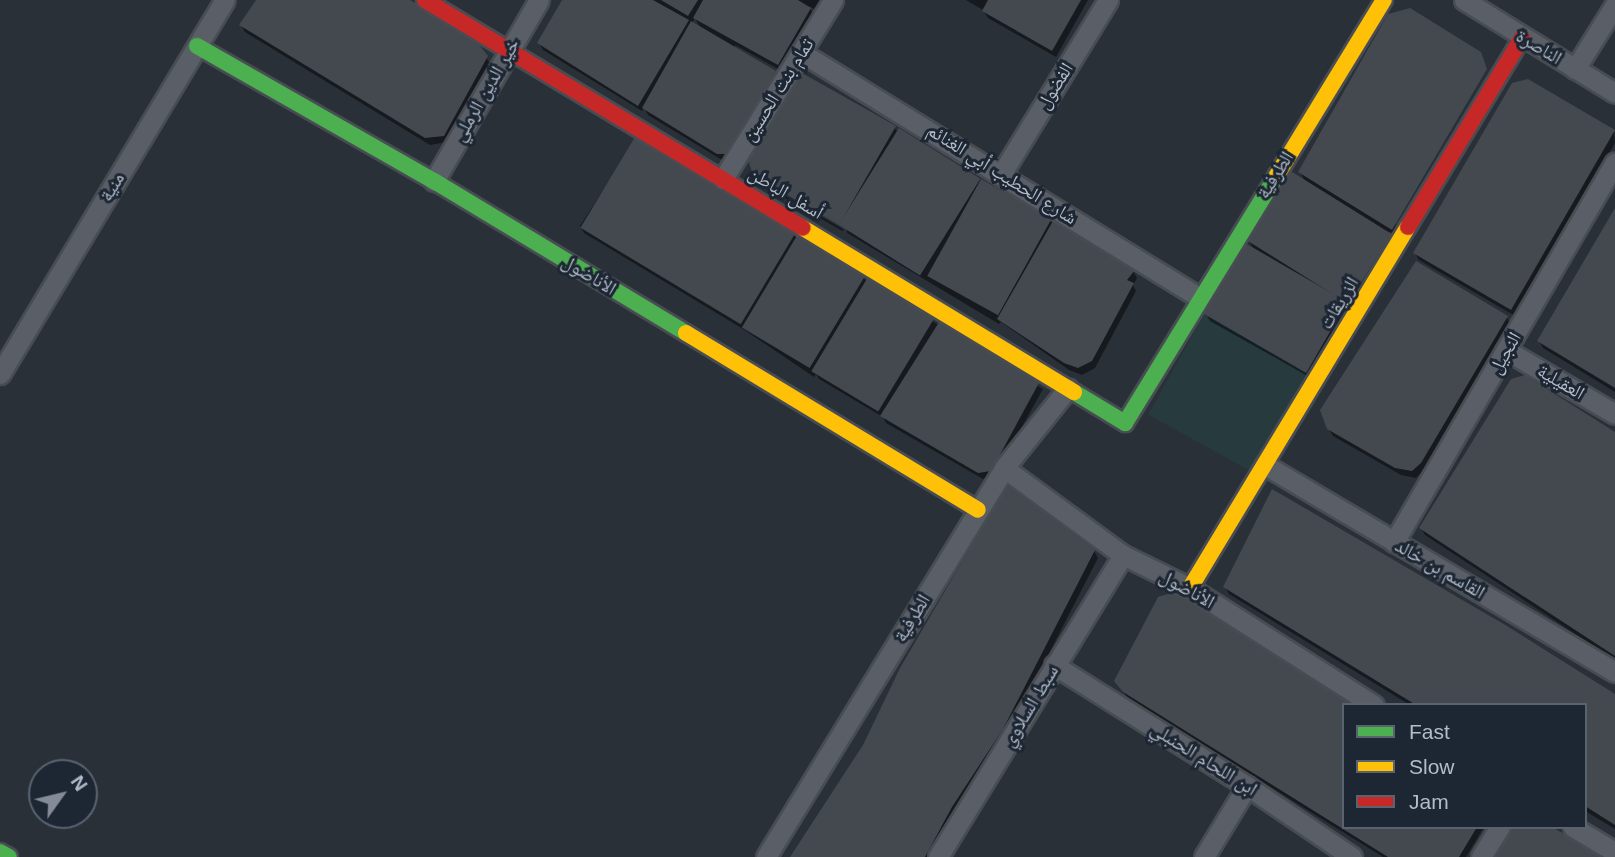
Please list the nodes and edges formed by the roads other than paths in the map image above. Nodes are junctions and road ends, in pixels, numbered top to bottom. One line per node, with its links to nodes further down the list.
1 (202, 0): 8 (street)
2 (425, 0): 12 (street, أسفل الباطن)
3 (539, 0): 12 (street, خير الدين الرملي)
4 (833, 0): 13 (street, تمام بنت الحسين)
5 (1108, 0): 17 (street, الفضول)
6 (1384, 0): 20 (street, الطرفية)
7 (1464, 0): 10 (street, الناصرة)
8 (222, 5): 11 (street, منية)
9 (1615, 5): 14 (street)
10 (1522, 38): 14 (street, الناصرة); 26 (street, الزريقات)
11 (197, 46): 19 (street, الأناضول); 22 (street, منية)
12 (510, 48): 18 (street, أسفل الباطن); 19 (street, خير الدين الرملي)
13 (803, 53): 17 (street, شارع الحطيب أبي الغنائم); 18 (street, تمام بنت الحسين)
14 (1575, 69): 15 (street, الناصرة)
15 (1615, 93)
16 (1615, 163): 21 (street, النجيل)
17 (1002, 173): 20 (street, شارع الحطيب أبي الغنائم)
18 (723, 179): 23 (street, أسفل الباطن)
19 (433, 181): 28 (street, الأناضول)
20 (1199, 297): 25 (street, الطرفية)
21 (1506, 350): 24 (street, العقيلية); 29 (street, النجيل)
22 (0, 374)
23 (1068, 388): 25 (street, أسفل الباطن); 27 (street, الطرفية)
24 (1615, 414)
25 (1125, 423)
26 (1265, 465): 29 (street, القاسم بن خالد); 31 (street, الزريقات)
27 (1004, 468): 28 (street, الطرفية); 30 (street, الأناضول)
28 (978, 510): 41 (street, الطرفية)
29 (1394, 542): 33 (street, القاسم بن خالد)
30 (1124, 555): 31 (street, الأناضول); 32 (street, سبط السلاوي)
31 (1189, 588): 34 (street, الأناضول)
32 (1054, 665): 35 (street, ابن اللحام الحنبلي); 42 (street, سبط السلاوي)
33 (1615, 672)
34 (1371, 703)
35 (1247, 786): 43 (street); 44 (street, ابن اللحام الحنبلي)
36 (1499, 829): 45 (street)
37 (1576, 829): 39 (street)
38 (0, 852): 40 (street)
39 (1615, 852)
40 (9, 857)
41 (766, 857)
42 (938, 857)
43 (1204, 857)
44 (1352, 857)
45 (1481, 857)

